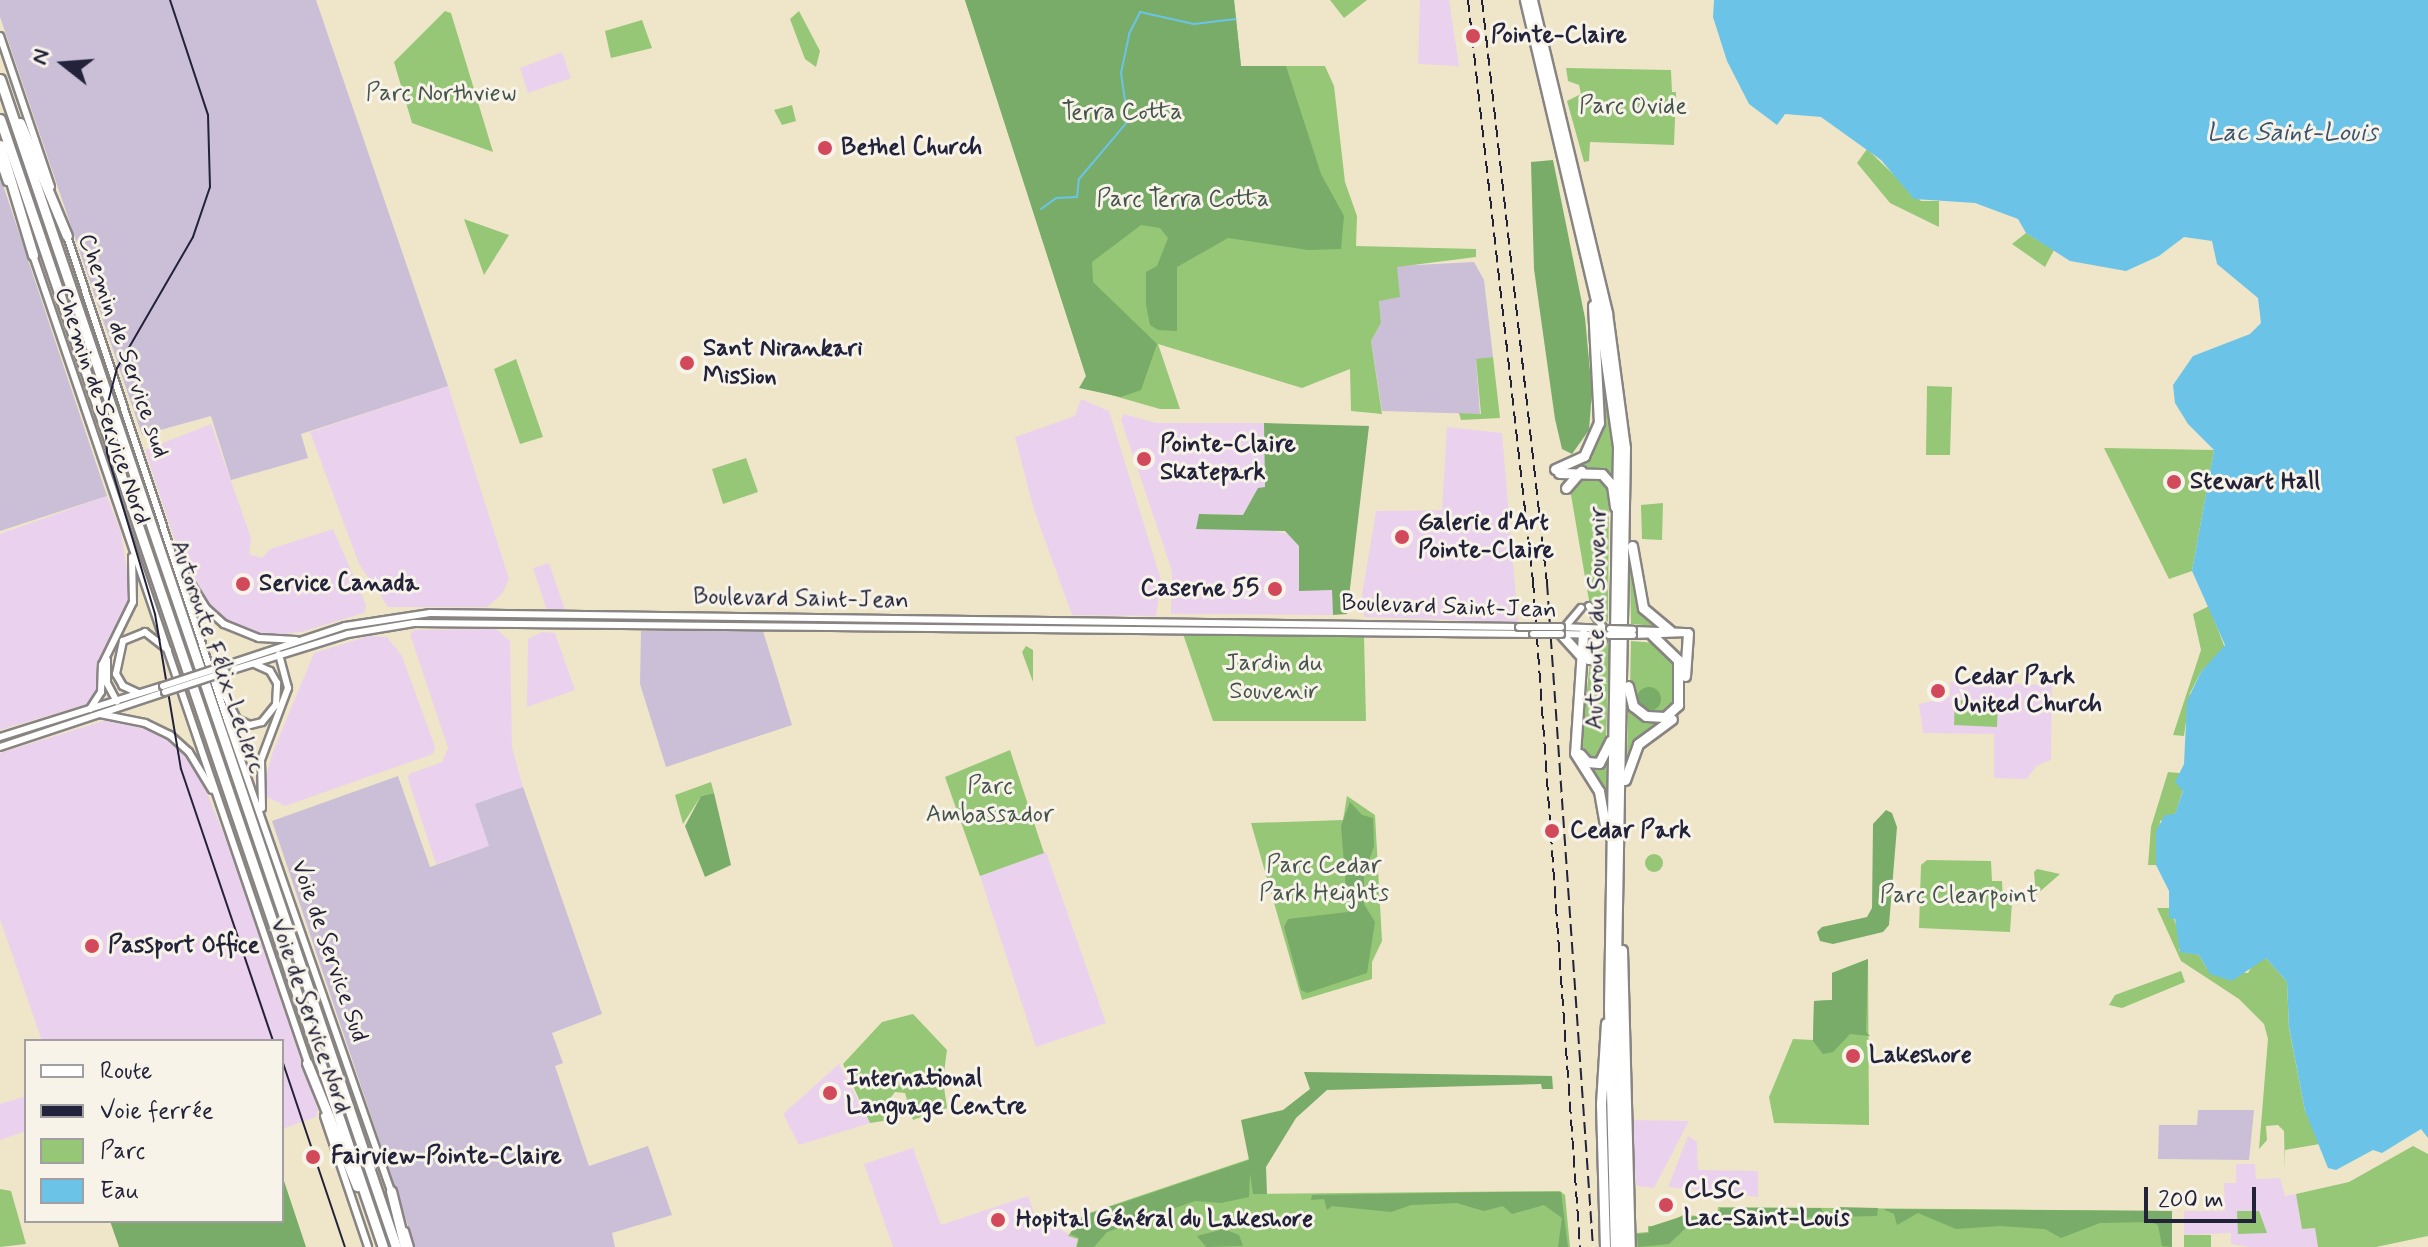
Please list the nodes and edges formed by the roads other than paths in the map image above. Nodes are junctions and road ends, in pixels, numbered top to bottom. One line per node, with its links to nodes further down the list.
1 (1525, 0): 10 (highway, Autoroute du Souvenir)
2 (1532, 0): 13 (highway, Autoroute du Souvenir)
3 (0, 36): 8 (main road, Chemin de Service sud)
4 (0, 80): 8 (highway); 53 (highway, Autoroute Félix-Leclerc)
5 (0, 119): 50 (highway, Autoroute Félix-Leclerc)
6 (0, 145): 9 (highway)
7 (0, 162): 9 (main road, Chemin de Service Nord)
8 (67, 236): 16 (main road, Chemin de Service sud)
9 (33, 255): 15 (main road, Chemin de Service Nord)
10 (1592, 281): 11 (highway); 14 (highway, Autoroute du Souvenir)
11 (1581, 471): 12 (highway); 14 (highway)
12 (1566, 488)
13 (1628, 523): 19 (highway); 23 (highway, Autoroute du Souvenir)
14 (1620, 542): 38 (highway, Autoroute du Souvenir)
15 (132, 553): 27 (main road, Chemin de Service Nord); 28 (main road)
16 (176, 561): 25 (main road); 32 (main road, Chemin de Service sud)
17 (1520, 630): 18 (main road, Boulevard Saint-Jean, bridge); 25 (main road, Boulevard Saint-Jean); 26 (main road, Boulevard Saint-Jean)
18 (1562, 630): 20 (main road, Boulevard Saint-Jean); 20 (main road); 22 (main road, Boulevard Saint-Jean); 29 (highway)
19 (1670, 631): 21 (main road, Boulevard Saint-Jean); 23 (main road, Boulevard Saint-Jean)
20 (1607, 632): 22 (main road, Boulevard Saint-Jean); 23 (main road, Boulevard Saint-Jean, bridge); 38 (highway)
21 (1688, 633): 24 (main road, Boulevard Saint-Jean); 42 (highway)
22 (1583, 634): 29 (highway)
23 (1630, 635): 24 (main road, Boulevard Saint-Jean); 24 (highway); 42 (highway, Autoroute du Souvenir)
24 (1652, 635)
25 (300, 640): 26 (main road, Boulevard Saint-Jean)
26 (276, 652): 30 (main road, Boulevard Saint-Jean); 31 (main road, Boulevard Saint-Jean); 43 (main road)
27 (170, 653): 34 (main road); 41 (main road, Chemin de Service Nord)
28 (108, 656): 35 (main road); 36 (main road)
29 (1583, 660): 45 (highway)
30 (253, 663): 31 (main road, Boulevard Saint-Jean); 32 (main road)
31 (228, 668): 33 (main road, Boulevard Saint-Jean, bridge)
32 (211, 669): 43 (main road, Voie de Service Sud)
33 (164, 689): 34 (main road, Boulevard Saint-Jean); 35 (main road, Boulevard Saint-Jean)
34 (140, 694): 35 (main road, Boulevard Saint-Jean)
35 (119, 704): 36 (main road, Boulevard Saint-Jean); 37 (main road, Boulevard Saint-Jean)
36 (90, 709): 39 (main road, Boulevard Saint-Jean)
37 (100, 714): 40 (main road, Boulevard Saint-Jean); 41 (main road)
38 (1615, 718): 45 (highway, Autoroute du Souvenir)
39 (0, 737)
40 (0, 747)
41 (218, 801): 44 (main road, Chemin de Service Nord)
42 (1620, 803): 46 (highway, Autoroute du Souvenir)
43 (263, 818): 49 (main road, Voie de Service Sud)
44 (232, 842): 48 (main road, Voie de Service Nord)
45 (1611, 852): 47 (highway, Autoroute du Souvenir)
46 (1617, 899): 57 (highway, Autoroute du Souvenir); 58 (highway)
47 (1609, 1008): 55 (highway); 56 (highway, Autoroute du Souvenir)
48 (307, 1063): 50 (highway); 51 (main road, Voie de Service Nord)
49 (391, 1191): 54 (highway)
50 (377, 1229): 52 (highway, Autoroute Félix-Leclerc)
51 (368, 1247)
52 (383, 1247)
53 (396, 1247)
54 (408, 1247)
55 (1605, 1247)
56 (1615, 1247)
57 (1623, 1247)
58 (1630, 1247)

